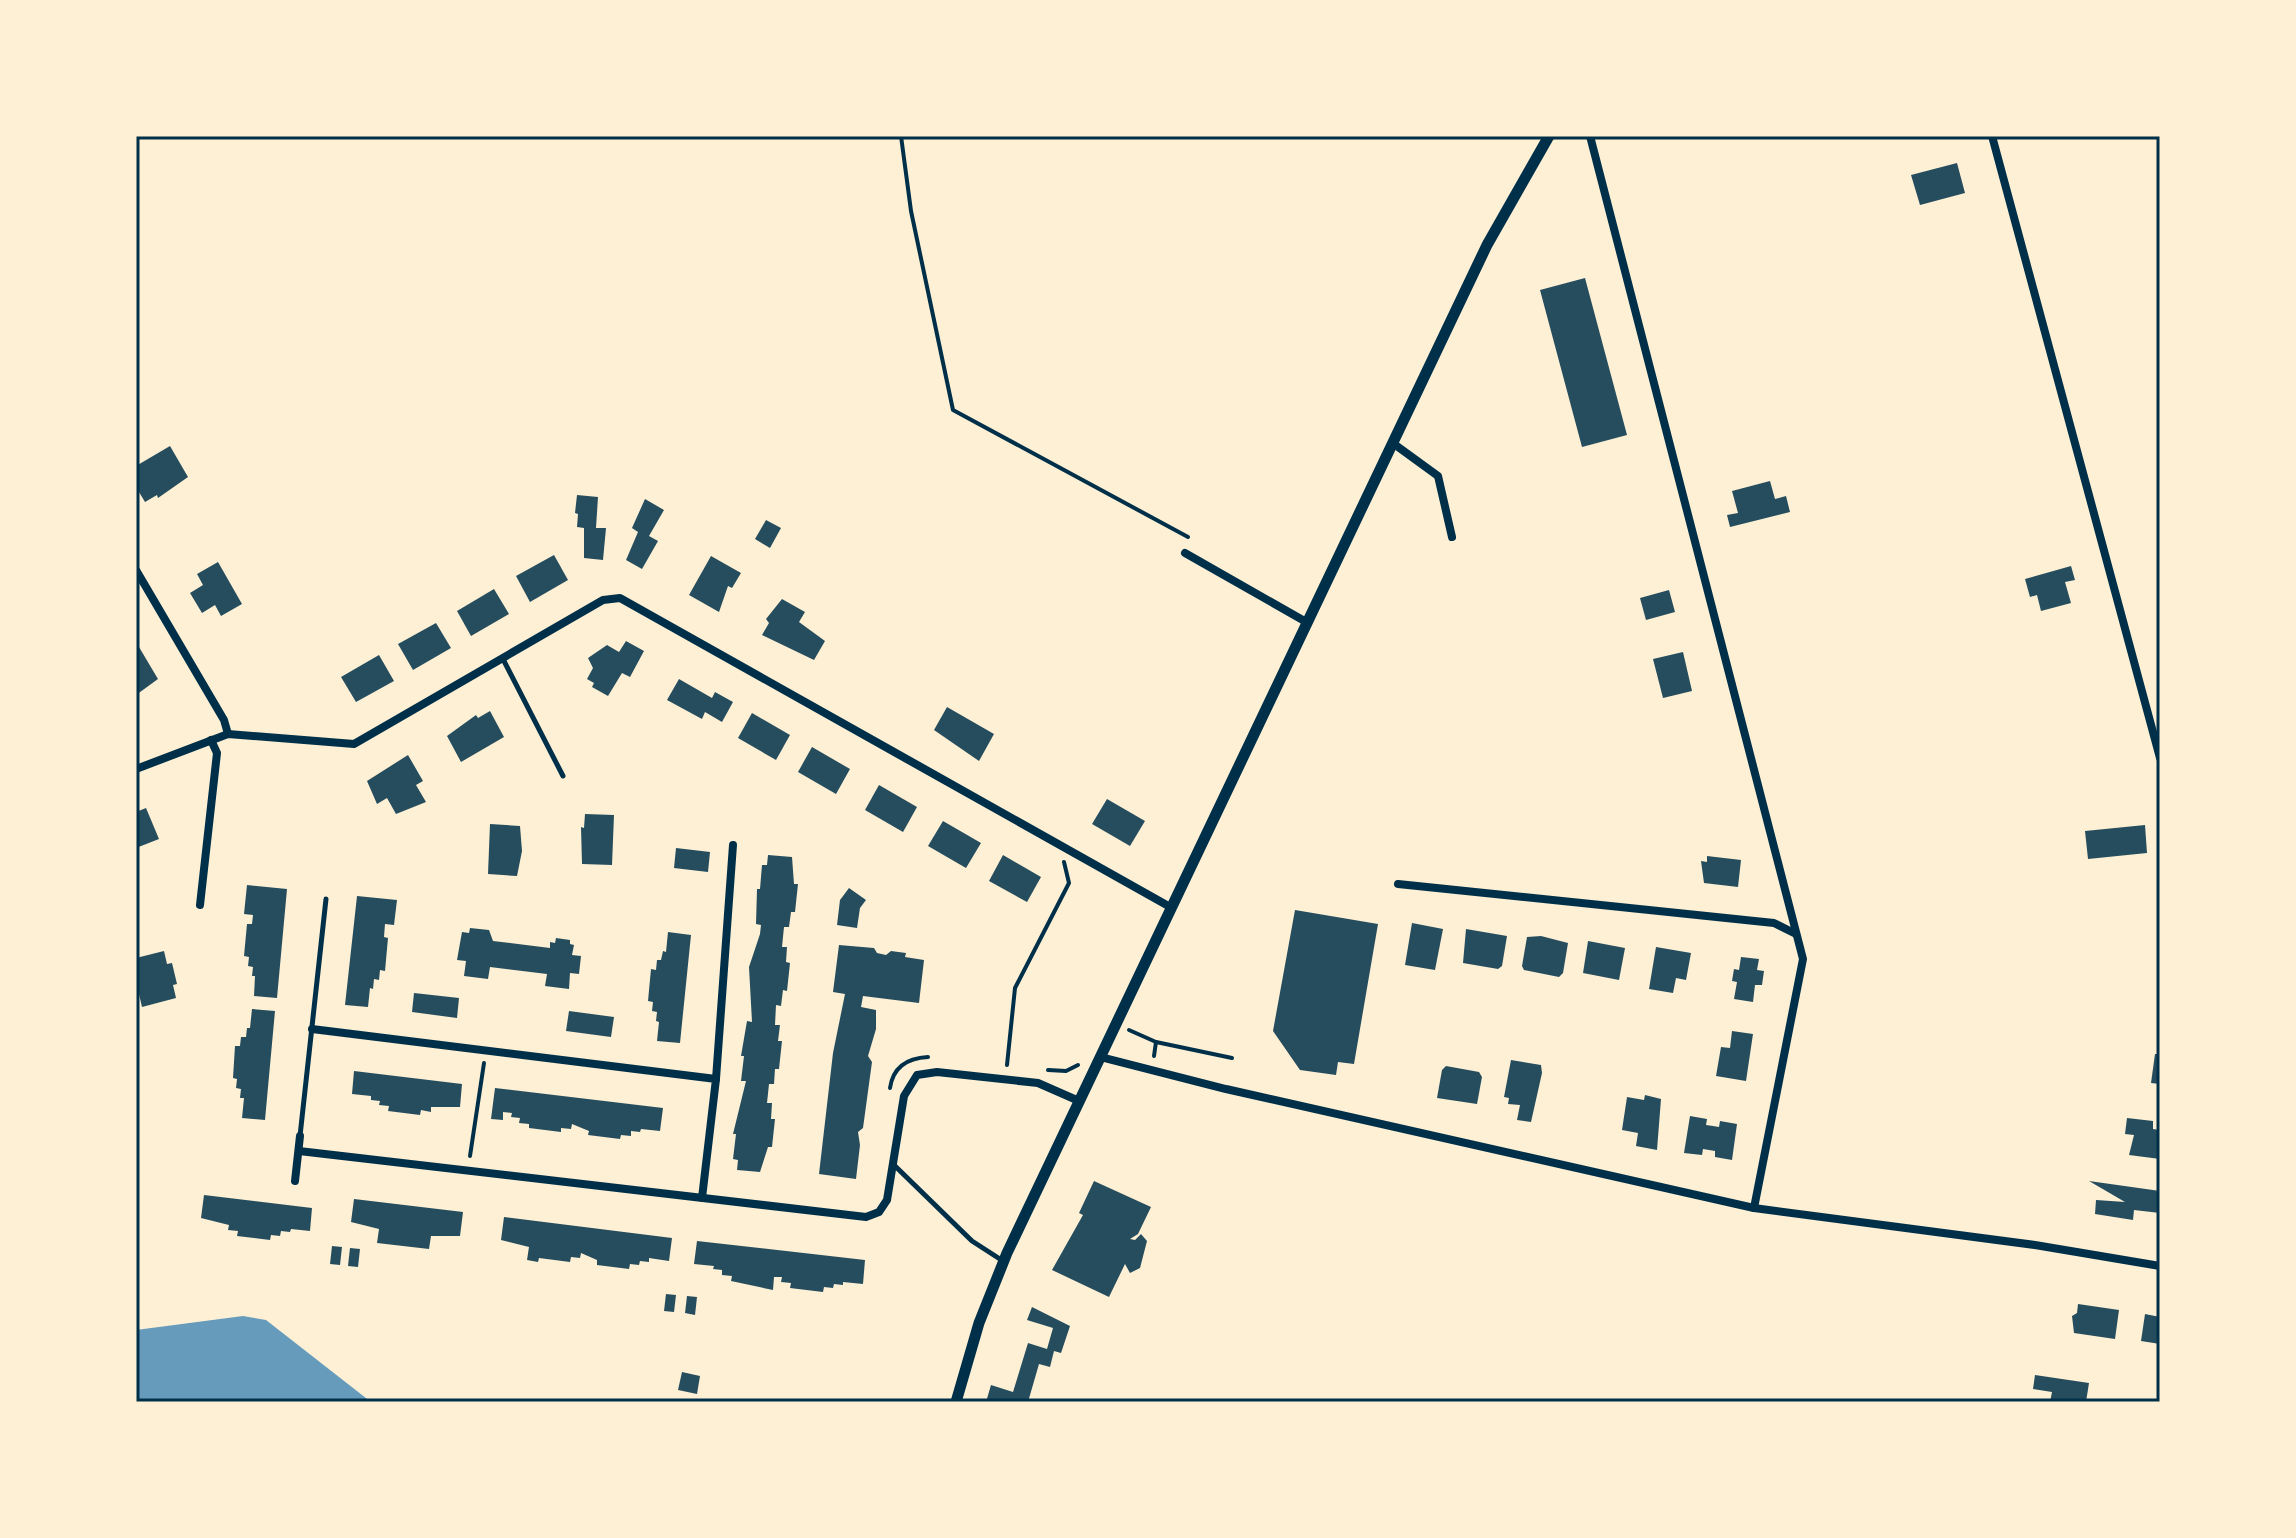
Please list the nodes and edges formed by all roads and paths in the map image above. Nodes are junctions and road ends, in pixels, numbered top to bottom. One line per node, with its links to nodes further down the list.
1 (901, 136): 7 (path)
2 (1549, 136): 5 (street)
3 (1590, 136): 23 (street)
4 (1992, 136): 14 (street)
5 (1394, 444): 6 (street); 10 (street)
6 (1452, 537)
7 (1191, 539)
8 (1185, 553): 10 (street)
9 (136, 570): 12 (street)
10 (1308, 623): 22 (street)
11 (503, 659): 12 (street); 16 (lane); 17 (street)
12 (228, 734): 13 (street)
13 (211, 740): 15 (street); 21 (street)
14 (2160, 758)
15 (136, 769)
16 (563, 776)
17 (1059, 844): 22 (street); 33 (path)
18 (733, 845): 37 (street)
19 (1398, 884): 23 (street)
20 (326, 899): 25 (lane)
21 (200, 905)
22 (1172, 908): 24 (street)
23 (1796, 934): 46 (street)
24 (1116, 1024): 26 (path); 29 (street)
25 (312, 1029): 27 (street); 40 (lane)
26 (1156, 1042): 30 (path); 36 (path)
27 (486, 1051): 37 (street); 42 (path)
28 (934, 1056): 38 (path)
29 (1101, 1057): 36 (street); 39 (street)
30 (1232, 1058)
31 (1082, 1062): 35 (path)
32 (992, 1063): 33 (path)
33 (1007, 1065): 34 (path)
34 (1020, 1066)
35 (1045, 1069)
36 (1150, 1071): 46 (street)
37 (716, 1079): 45 (street)
38 (889, 1094)
39 (1079, 1101): 43 (street); 47 (street)
40 (300, 1136): 41 (street)
41 (299, 1151): 44 (street); 45 (street)
42 (455, 1155)
43 (893, 1164): 45 (street); 47 (lane)
44 (295, 1181)
45 (702, 1198)
46 (1754, 1208): 48 (street)
47 (1004, 1262): 49 (street)
48 (2160, 1266)
49 (956, 1402)

